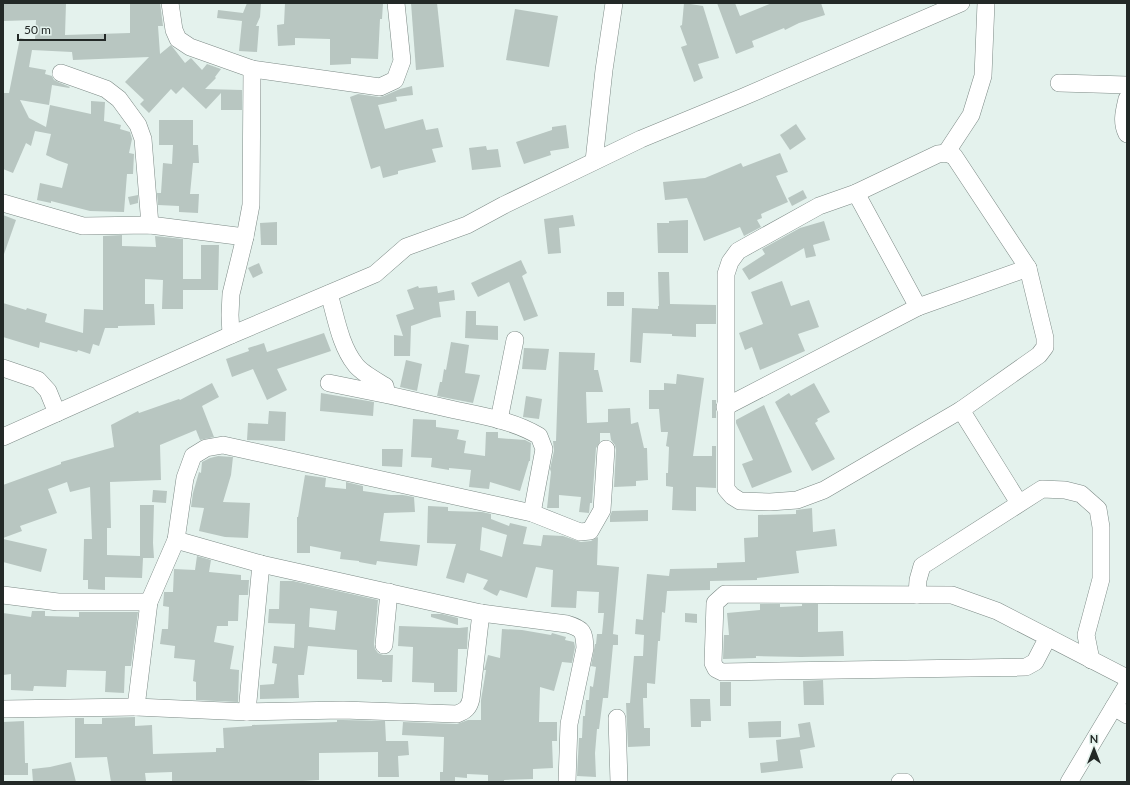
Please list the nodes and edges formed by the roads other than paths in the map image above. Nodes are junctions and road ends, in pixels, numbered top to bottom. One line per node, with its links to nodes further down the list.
1 (170, 3): 6 (street)
2 (396, 3): 6 (street)
3 (614, 3): 13 (street)
4 (961, 3): 13 (street)
5 (986, 3): 12 (street)
6 (252, 69): 17 (street)
7 (61, 73): 16 (street)
8 (1059, 83): 9 (street)
9 (1127, 85)
10 (1127, 99): 11 (street)
11 (1127, 134)
12 (946, 153): 14 (street); 18 (street)
13 (594, 161): 19 (street)
14 (856, 193): 20 (street); 26 (street)
15 (3, 203): 16 (street)
16 (150, 225): 17 (street)
17 (245, 237): 21 (street)
18 (1028, 268): 20 (street); 27 (street)
19 (329, 294): 21 (street); 25 (street)
20 (918, 307): 26 (street)
21 (231, 335): 28 (street)
22 (515, 340): 29 (street)
23 (3, 368): 28 (street)
24 (329, 383): 25 (street)
25 (387, 394): 29 (street)
26 (725, 407): 27 (street)
27 (961, 410): 32 (street)
28 (57, 413): 30 (street)
29 (499, 420): 33 (street)
30 (3, 437)
31 (606, 449): 33 (street)
32 (1019, 503): 38 (street); 41 (street)
33 (532, 513): 34 (street)
34 (176, 540): 35 (street); 39 (street)
35 (261, 564): 36 (street); 51 (street)
36 (389, 592): 40 (street); 43 (street)
37 (3, 595): 39 (street)
38 (917, 595): 42 (street); 42 (street)
39 (149, 602): 48 (street)
40 (481, 613): 51 (street); 54 (street)
41 (1086, 635): 44 (street); 45 (street)
42 (1048, 638): 44 (street)
43 (384, 645)
44 (1064, 646): 45 (street)
45 (1091, 660): 46 (street)
46 (1127, 678)
47 (1127, 685): 50 (street)
48 (136, 707): 49 (street); 51 (street)
49 (3, 709)
50 (1120, 711): 53 (street)
51 (247, 712)
52 (617, 718): 55 (street)
53 (1072, 779)
54 (565, 781)
55 (619, 782)
56 (900, 782): 57 (street)
57 (905, 782)

